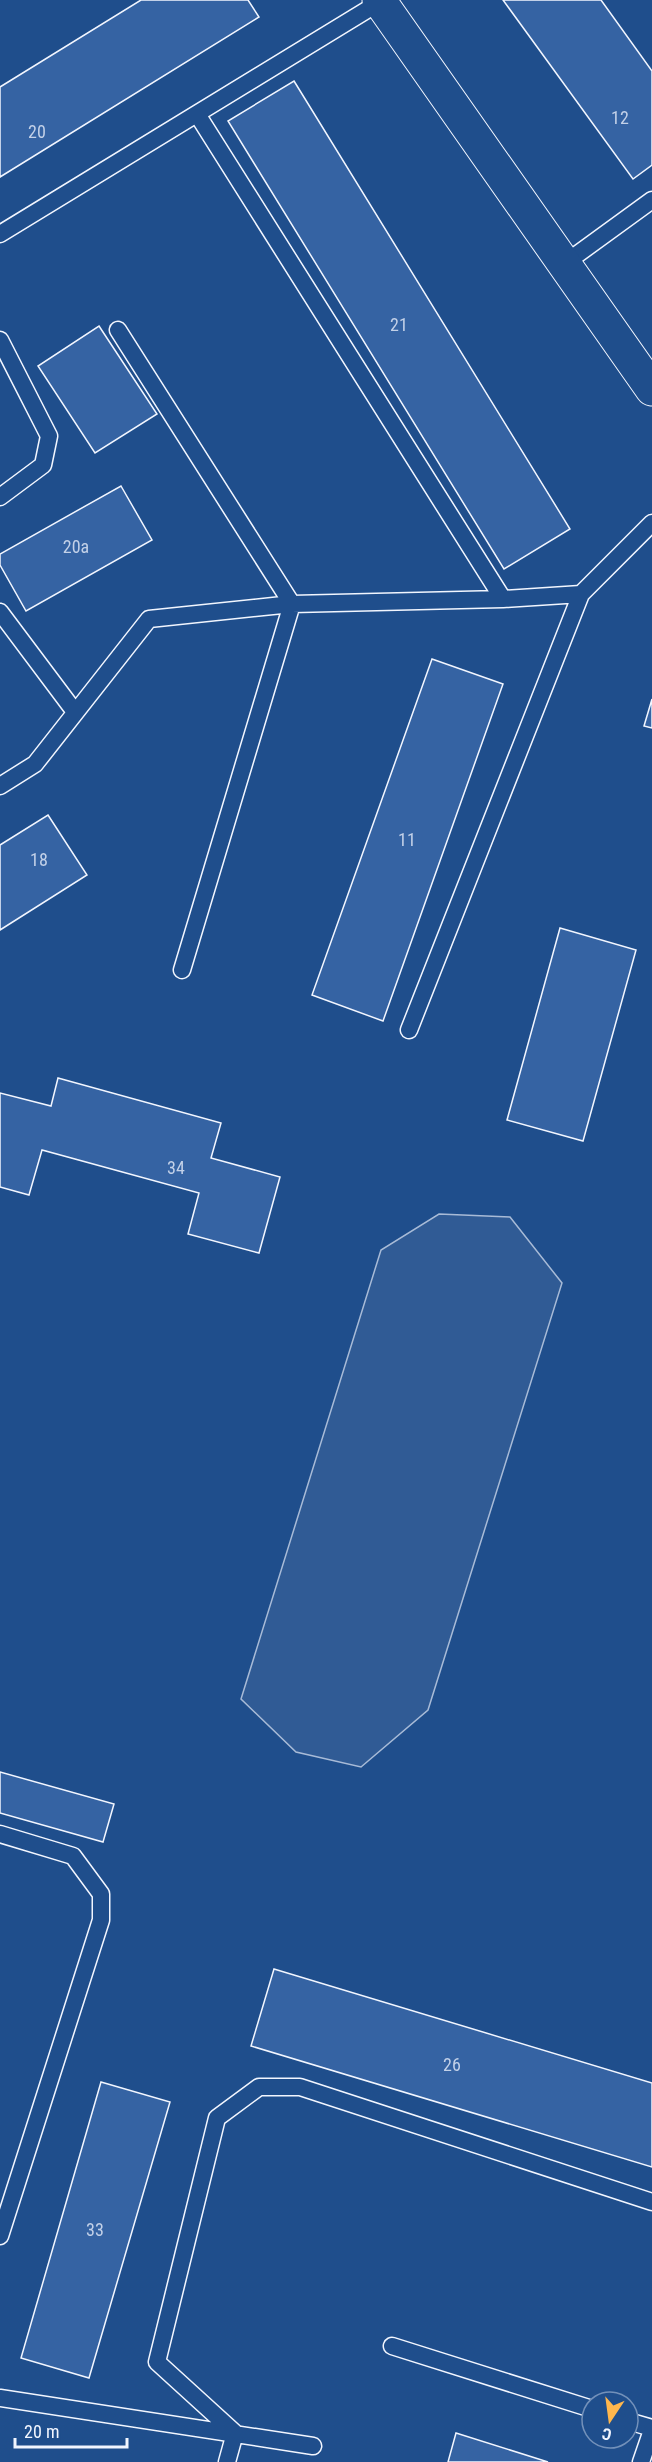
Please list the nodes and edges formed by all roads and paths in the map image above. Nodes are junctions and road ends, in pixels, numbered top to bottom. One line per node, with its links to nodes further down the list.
1 (380, 1): 2 (lane); 5 (street)
2 (197, 114): 4 (lane); 12 (lane)
3 (652, 200): 5 (lane)
4 (0, 234)
5 (564, 264): 8 (street)
6 (118, 330): 13 (lane)
7 (0, 340): 9 (lane)
8 (652, 389)
9 (0, 497)
10 (652, 523): 11 (lane)
11 (581, 594): 12 (lane); 18 (lane)
12 (503, 599): 13 (lane)
13 (292, 604): 15 (lane); 17 (lane)
14 (0, 612): 15 (lane)
15 (75, 712): 16 (lane)
16 (0, 786)
17 (182, 970)
18 (409, 1030)
19 (0, 1834): 21 (lane)
20 (652, 2202): 26 (lane)
21 (0, 2236)
22 (392, 2346): 24 (lane)
23 (0, 2398): 26 (lane)
24 (580, 2405)
25 (652, 2429): 29 (lane)
26 (235, 2433): 27 (lane); 28 (lane)
27 (313, 2446)
28 (227, 2462)
29 (641, 2462)

